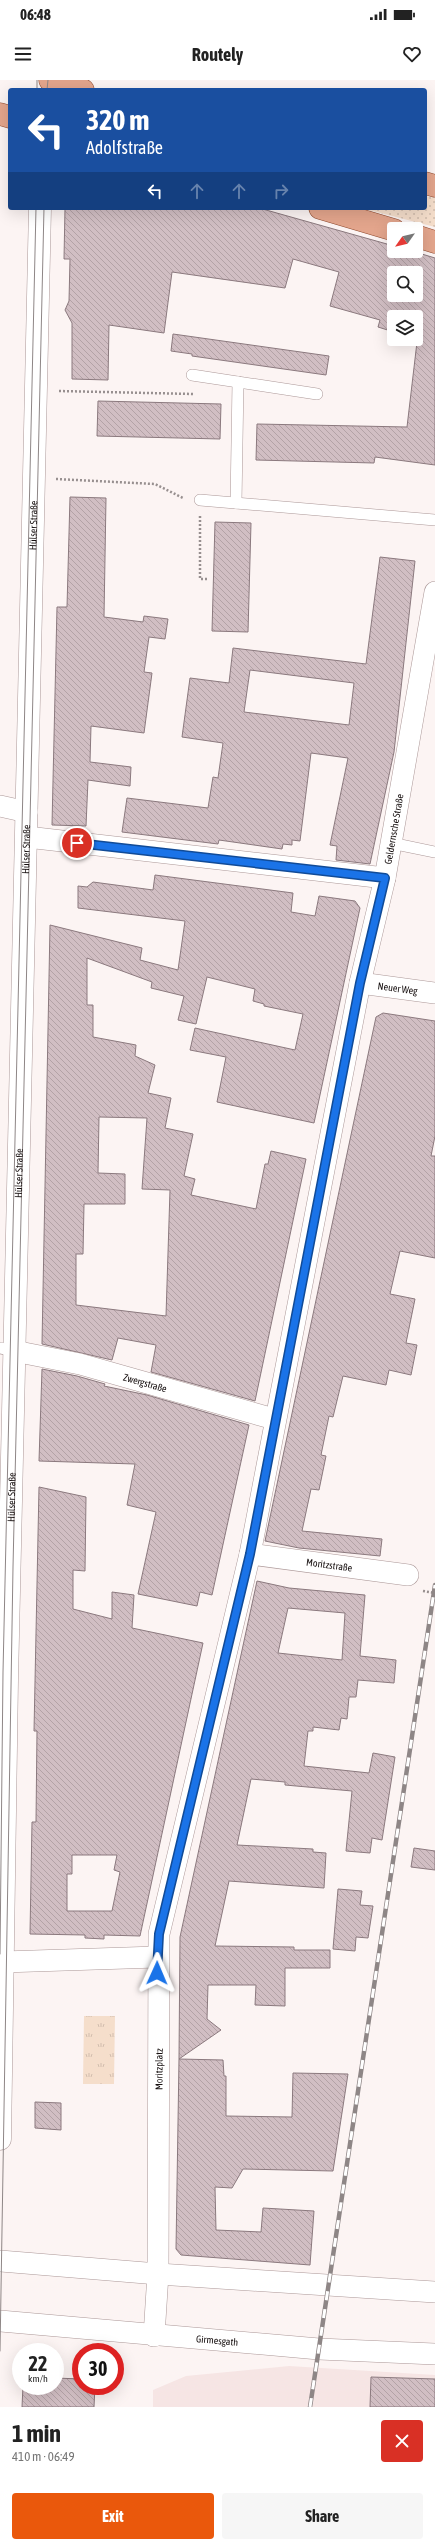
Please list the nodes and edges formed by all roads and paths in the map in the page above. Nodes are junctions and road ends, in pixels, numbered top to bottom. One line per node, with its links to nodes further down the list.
1 (50, 80): 2 (main road)
2 (76, 88)
3 (40, 210): 10 (street, Hülser Straße)
4 (327, 210): 5 (main road)
5 (387, 228)
6 (423, 238): 7 (main road)
7 (435, 242)
8 (192, 375): 9 (lane)
9 (238, 382): 12 (lane); 15 (lane)
10 (36, 390): 11 (path); 13 (street, Hülser Straße)
11 (198, 394)
12 (317, 394)
13 (34, 478): 14 (path); 20 (street, Hülser Straße)
14 (200, 500): 15 (lane); 17 (path)
15 (236, 503): 16 (lane)
16 (435, 520)
17 (209, 579)
18 (435, 592): 22 (street, Geldernsche Straße)
19 (0, 806): 20 (street)
20 (27, 812): 21 (street, Hülser Straße)
21 (27, 837): 24 (street); 27 (street, Hülser Straße)
22 (391, 843): 23 (lane); 24 (street, Geldernsche Straße)
23 (435, 852)
24 (385, 878): 25 (street, Geldernsche Straße)
25 (360, 983): 26 (street, Neuer Weg); 28 (street, Geldernsche Straße)
26 (435, 993)
27 (7, 1350): 28 (street, Zwergstraße); 31 (street, Hülser Straße)
28 (274, 1419): 29 (street, Geldernsche Straße)
29 (250, 1554): 30 (street, Moritzstraße); 32 (street, Geldernsche Straße)
30 (408, 1575)
31 (4, 1680): 33 (street, Hülser Straße)
32 (157, 1957): 33 (street); 36 (street, Moritzplatz)
33 (3, 1962): 34 (street, Hülser Straße)
34 (0, 2139)
35 (0, 2261): 36 (street)
36 (158, 2274): 37 (street); 39 (street, Moritzplatz)
37 (435, 2292)
38 (0, 2321): 39 (street, Girmesgath)
39 (154, 2336): 40 (street, Girmesgath)
40 (435, 2354)

